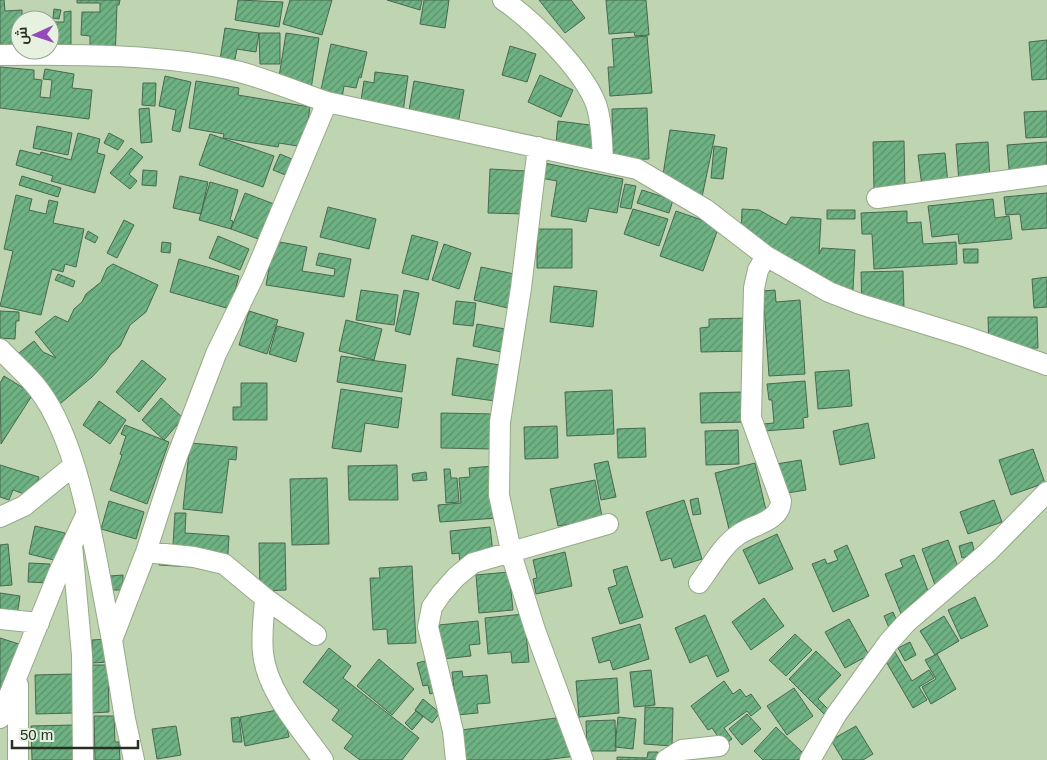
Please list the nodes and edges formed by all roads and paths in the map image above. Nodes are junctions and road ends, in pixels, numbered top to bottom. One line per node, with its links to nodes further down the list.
1 (503, 0): 5 (street)
2 (0, 55): 3 (street)
3 (327, 102): 4 (street); 18 (street)
4 (538, 147): 5 (street); 17 (street)
5 (603, 161): 8 (street)
6 (1047, 175): 7 (street)
7 (877, 198)
8 (766, 256): 10 (street); 19 (street)
9 (0, 349): 11 (street)
10 (1047, 365)
11 (73, 466): 13 (street); 14 (street)
12 (1047, 492): 35 (street)
13 (86, 515): 16 (street); 24 (street)
14 (0, 518)
15 (608, 524): 17 (street)
16 (72, 545): 22 (street); 29 (street)
17 (511, 551): 32 (street); 33 (street)
18 (146, 552): 20 (street); 24 (street)
19 (699, 583)
20 (265, 598): 23 (street); 31 (street)
21 (0, 619): 22 (street)
22 (39, 623): 25 (street)
23 (316, 635)
24 (112, 640): 30 (street)
25 (18, 675): 26 (street); 28 (street)
26 (0, 718)
27 (719, 746): 34 (street)
28 (18, 760)
29 (83, 760)
30 (134, 760)
31 (323, 760)
32 (456, 760)
33 (583, 760)
34 (666, 760)
35 (810, 760)

